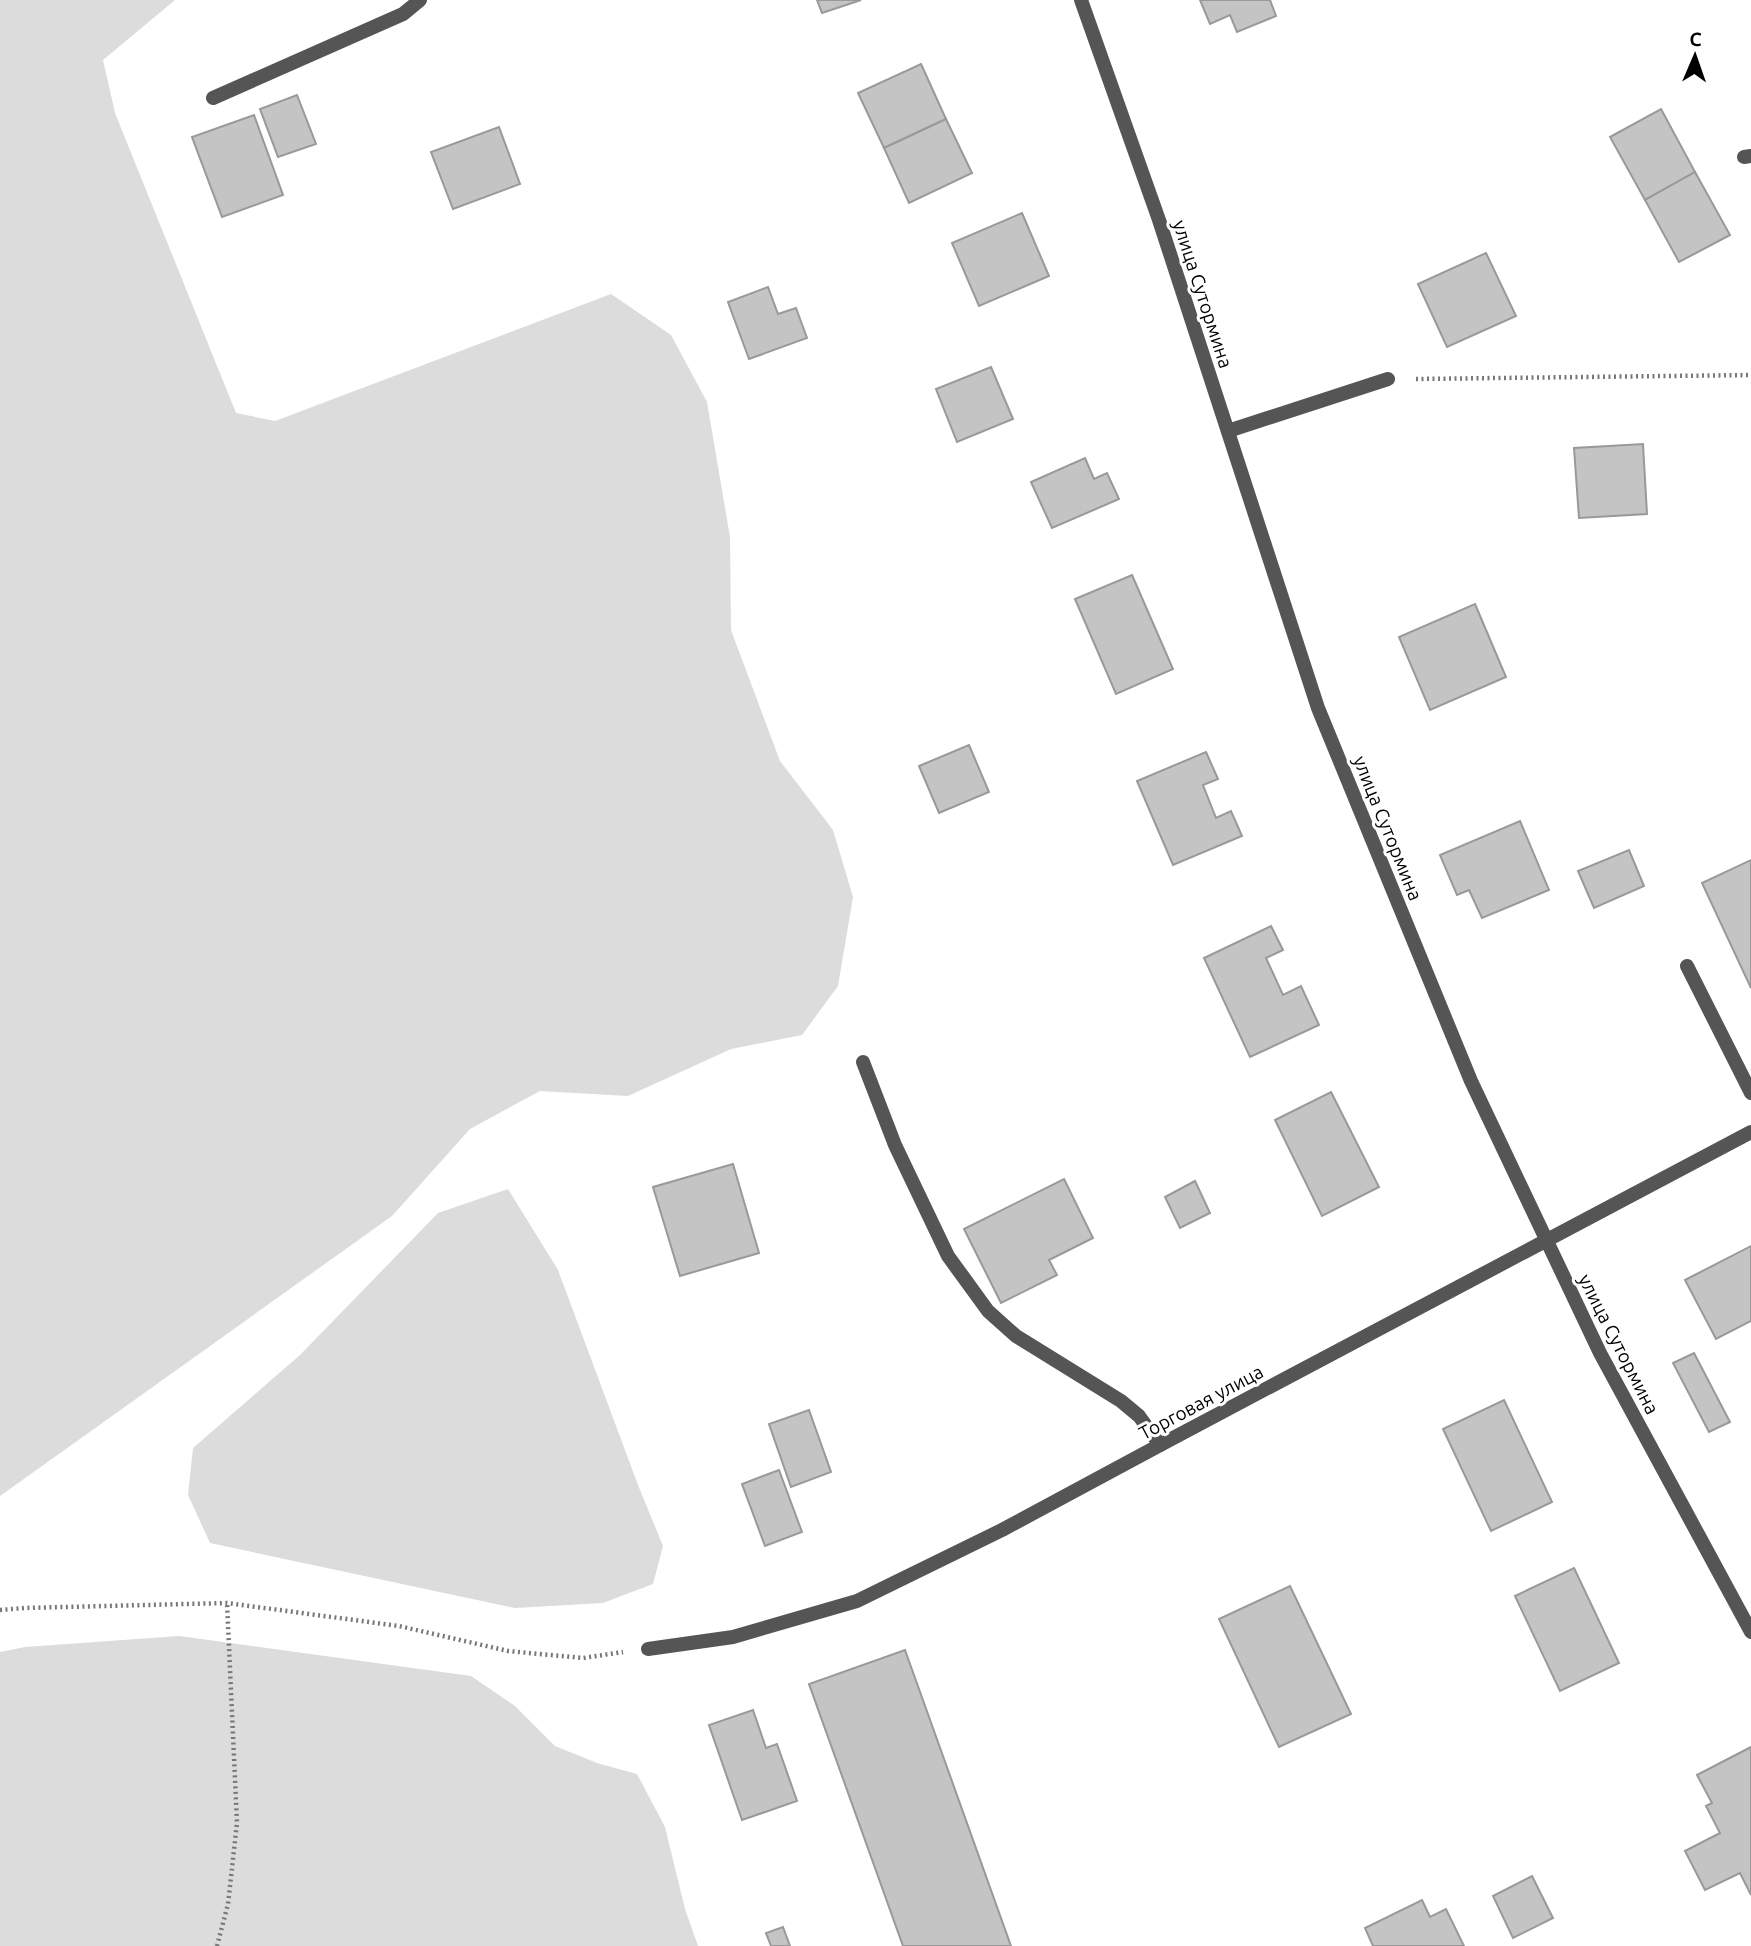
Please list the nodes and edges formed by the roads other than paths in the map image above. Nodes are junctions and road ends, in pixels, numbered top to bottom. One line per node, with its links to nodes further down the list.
1 (420, 0): 3 (street)
2 (1081, 0): 5 (street, улица Сутормина)
3 (213, 98)
4 (1388, 379): 5 (street)
5 (1228, 431): 10 (street, улица Сутормина)
6 (1687, 966): 8 (street)
7 (863, 1062): 11 (street)
8 (1751, 1093)
9 (1751, 1132): 10 (street, Торговая улица)
10 (1547, 1240): 11 (street, Торговая улица); 12 (street, улица Сутормина)
11 (1160, 1445): 13 (street, Торговая улица)
12 (1751, 1632)
13 (648, 1649)

